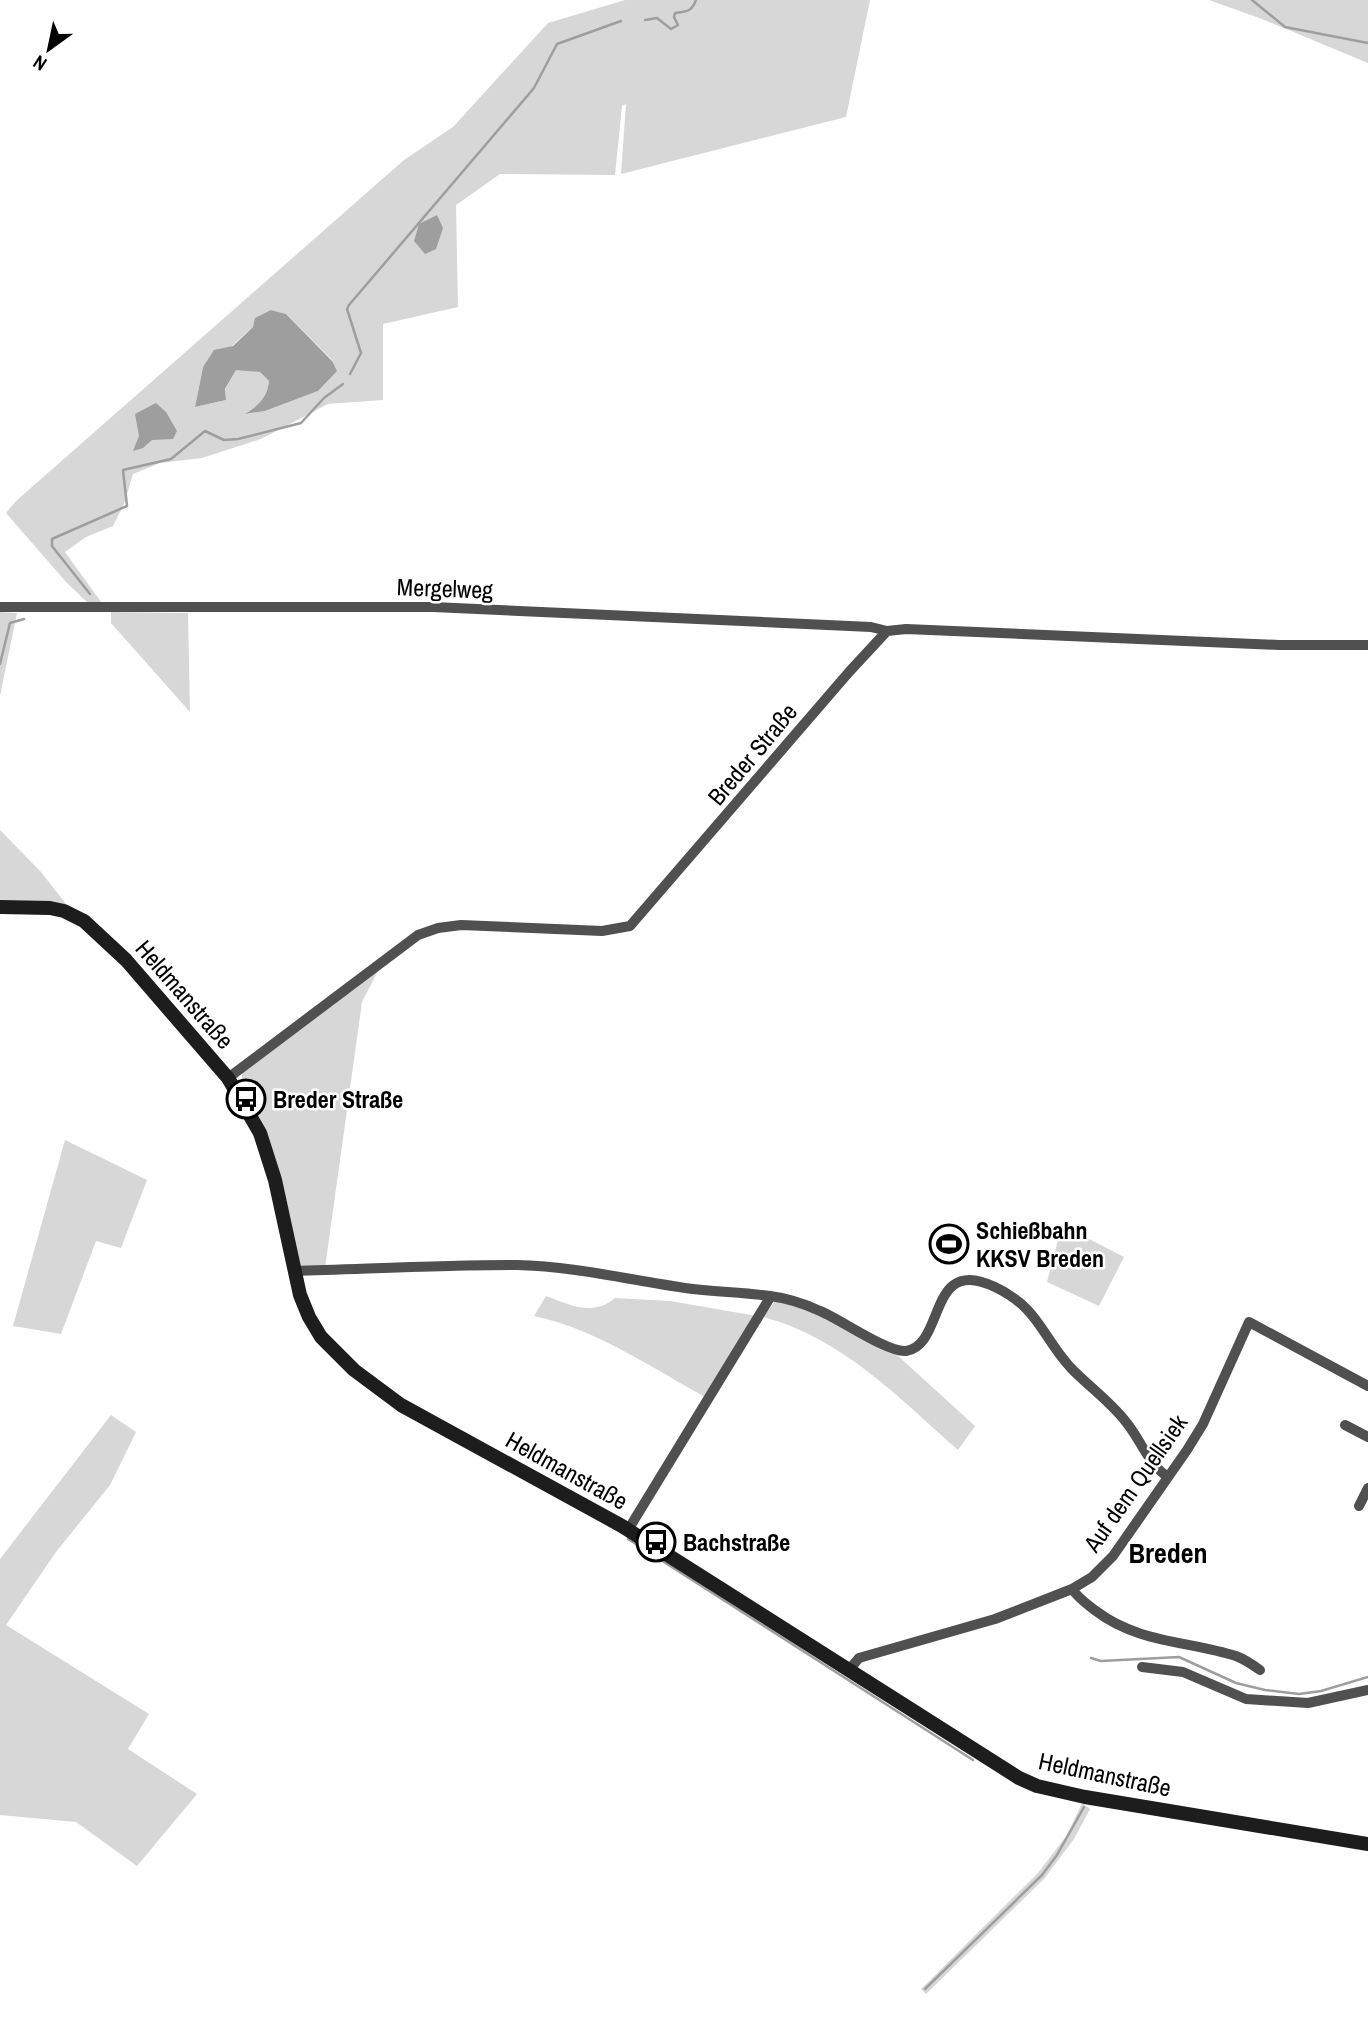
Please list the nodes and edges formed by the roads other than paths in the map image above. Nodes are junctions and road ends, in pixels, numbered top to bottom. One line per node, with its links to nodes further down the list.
1 (0, 607): 2 (street, Mergelweg)
2 (887, 631): 3 (street); 5 (street, Breder Straße)
3 (1368, 645)
4 (0, 907): 5 (main road, Heldmanstraße)
5 (228, 1078): 6 (main road, Heldmanstraße)
6 (294, 1271): 7 (street); 14 (main road, Heldmanstraße)
7 (771, 1296): 11 (street); 14 (street)
8 (1368, 1386): 11 (street, Auf dem Quellsiek)
9 (1345, 1425): 10 (street)
10 (1368, 1437)
11 (1168, 1476): 15 (street, Auf dem Quellsiek)
12 (1368, 1488): 13 (street)
13 (1359, 1506)
14 (628, 1530): 18 (main road, Heldmanstraße)
15 (1072, 1589): 17 (street); 18 (street, Auf dem Quellsiek)
16 (1142, 1667): 19 (street)
17 (1260, 1670)
18 (848, 1671): 20 (main road, Heldmanstraße)
19 (1368, 1690)
20 (1368, 1844)

